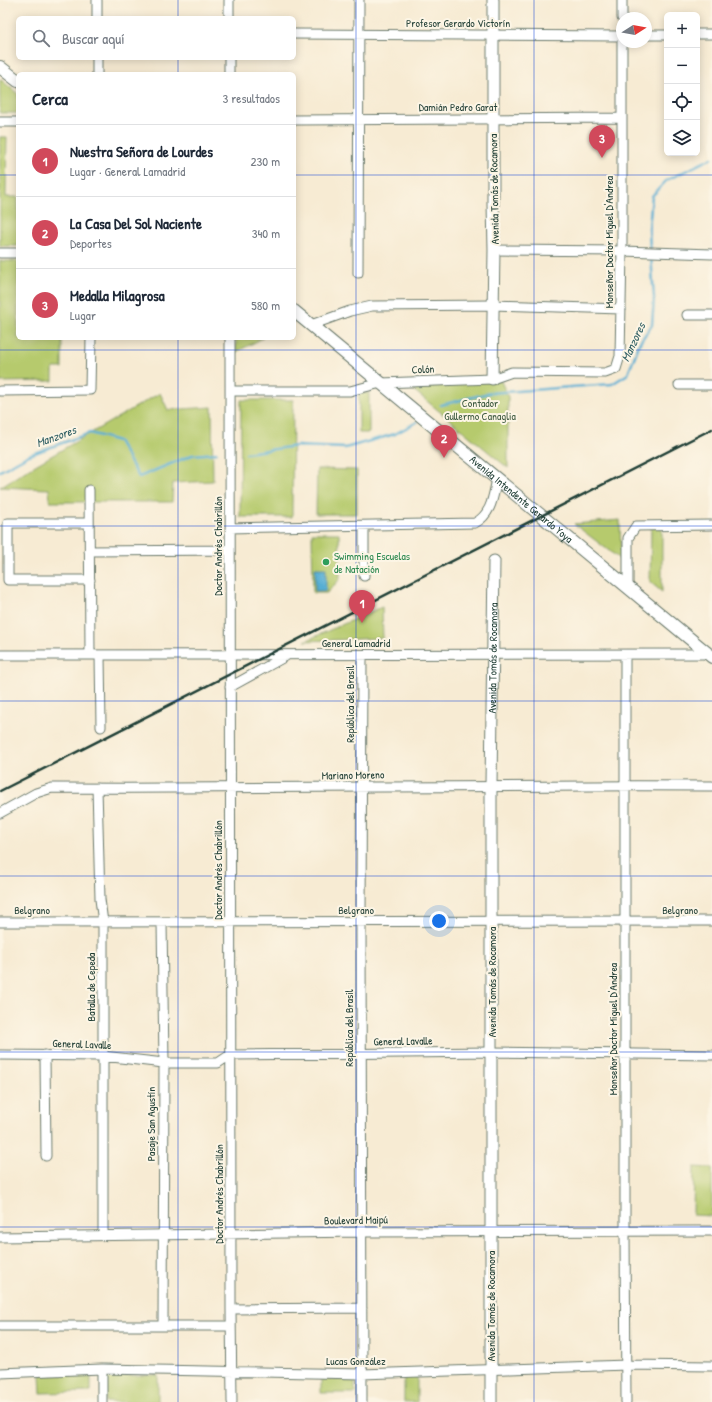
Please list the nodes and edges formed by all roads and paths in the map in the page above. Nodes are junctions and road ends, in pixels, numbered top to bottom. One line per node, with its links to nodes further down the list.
1 (97, 0): 7 (street)
2 (229, 0): 8 (street)
3 (359, 0): 12 (street)
4 (493, 0): 13 (street, Avenida Tomás de Rocamora)
5 (622, 0): 6 (street)
6 (622, 12)
7 (97, 16)
8 (229, 16)
9 (296, 34): 12 (street, Profesor Gerardo Victorín)
10 (700, 34): 11 (street)
11 (712, 34)
12 (359, 35): 13 (street, Profesor Gerardo Victorín); 27 (street)
13 (493, 35): 16 (street, Profesor Gerardo Victorín); 25 (street, Avenida Tomás de Rocamora)
14 (652, 35): 15 (street)
15 (664, 35)
16 (616, 36)
17 (622, 48): 24 (street, Monseñor Doctor Miguel D'Andrea)
18 (97, 60): 21 (street)
19 (229, 60): 22 (street)
20 (0, 67): 23 (main road)
21 (97, 72)
22 (229, 72)
23 (16, 80)
24 (621, 118): 25 (street, Damián Pedro Garat); 31 (street, Monseñor Doctor Miguel D'Andrea)
25 (493, 119): 27 (street, Damián Pedro Garat); 30 (street, Avenida Tomás de Rocamora)
26 (296, 120): 27 (street, Damián Pedro Garat)
27 (359, 120): 35 (street)
28 (0, 122): 29 (street)
29 (16, 122)
30 (494, 250): 31 (street); 36 (street, Avenida Tomás de Rocamora)
31 (622, 251): 34 (street); 37 (street, Monseñor Doctor Miguel D'Andrea)
32 (0, 253): 33 (street)
33 (16, 253)
34 (712, 254)
35 (358, 273)
36 (493, 305): 37 (street); 41 (street); 45 (street, Avenida Tomás de Rocamora)
37 (621, 309): 44 (street, Monseñor Doctor Miguel D'Andrea)
38 (296, 313): 41 (main road, Avenida Intendente Gerardo Yoya)
39 (688, 315): 40 (street)
40 (712, 315)
41 (311, 325): 46 (main road, Avenida Intendente Gerardo Yoya)
42 (91, 340): 49 (street)
43 (230, 340): 50 (street, Doctor Andrés Chabrillón)
44 (616, 369): 45 (street, Colón)
45 (492, 379): 46 (street, Colón)
46 (380, 383): 50 (street, Colón); 51 (main road, Avenida Intendente Gerardo Yoya)
47 (679, 385): 48 (street)
48 (712, 385)
49 (0, 391)
50 (230, 391): 56 (street, Doctor Andrés Chabrillón)
51 (496, 479): 55 (street); 62 (main road, Avenida Intendente Gerardo Yoya)
52 (89, 490): 53 (street)
53 (89, 523): 58 (street); 61 (street)
54 (712, 525): 62 (street)
55 (364, 526): 56 (street); 60 (street)
56 (230, 528): 57 (street, Doctor Andrés Chabrillón)
57 (230, 550): 58 (street); 66 (street, Doctor Andrés Chabrillón)
58 (90, 551): 61 (street)
59 (494, 561): 69 (street, Avenida Tomás de Rocamora)
60 (364, 576)
61 (90, 580): 64 (street)
62 (628, 588): 71 (main road, Avenida Intendente Gerardo Yoya)
63 (0, 655): 64 (street, General Lamadrid)
64 (90, 655): 65 (street, General Lamadrid)
65 (100, 655): 66 (street, General Lamadrid); 73 (street)
66 (230, 655): 67 (street, General Lamadrid); 72 (street, Doctor Andrés Chabrillón)
67 (287, 655): 68 (street, General Lamadrid); 72 (street)
68 (362, 655): 69 (street, General Lamadrid); 77 (street, República del Brasil)
69 (493, 655): 70 (street, General Lamadrid); 74 (street, Avenida Tomás de Rocamora)
70 (625, 655): 71 (street, General Lamadrid); 75 (street, Monseñor Doctor Miguel D'Andrea)
71 (711, 655)
72 (230, 687): 79 (street, Doctor Andrés Chabrillón)
73 (101, 727)
74 (491, 785): 75 (street, Mariano Moreno); 77 (street, Mariano Moreno); 86 (street, Avenida Tomás de Rocamora)
75 (625, 786): 76 (street, Mariano Moreno); 87 (street, Monseñor Doctor Miguel D'Andrea)
76 (712, 786)
77 (362, 787): 79 (street, Mariano Moreno); 85 (street, República del Brasil)
78 (97, 788): 79 (street, Mariano Moreno); 80 (street, Mariano Moreno); 88 (street, Batalla de Cepeda)
79 (230, 788): 84 (street, Doctor Andrés Chabrillón)
80 (0, 813)
81 (712, 921): 87 (street, Belgrano)
82 (0, 922): 88 (street, Belgrano)
83 (162, 922): 84 (street, Belgrano); 88 (street, Belgrano); 97 (street, Pasaje San Agustín)
84 (230, 922): 85 (street, Belgrano); 95 (street, Doctor Andrés Chabrillón)
85 (361, 922): 86 (street, Belgrano); 91 (street, República del Brasil)
86 (491, 922): 87 (street, Belgrano); 89 (street, Avenida Tomás de Rocamora)
87 (624, 922): 90 (street, Monseñor Doctor Miguel D'Andrea)
88 (103, 923): 96 (street, Batalla de Cepeda)
89 (492, 1052): 90 (street, General Lavalle); 91 (street, General Lavalle); 102 (street, Avenida Tomás de Rocamora)
90 (625, 1053): 92 (street, General Lavalle); 99 (street, Monseñor Doctor Miguel D'Andrea)
91 (361, 1054): 95 (street, General Lavalle); 101 (street, República del Brasil)
92 (712, 1054)
93 (0, 1055): 94 (street, General Lavalle)
94 (45, 1055): 96 (street, General Lavalle); 98 (street)
95 (230, 1055): 97 (street, General Lavalle); 103 (street, Doctor Andrés Chabrillón)
96 (103, 1056): 97 (street, General Lavalle); 104 (street, Batalla de Cepeda)
97 (164, 1062): 105 (street, Pasaje San Agustín)
98 (46, 1156)
99 (625, 1231): 100 (street, Boulevard Maipú); 102 (street, Boulevard Maipú); 112 (street, Monseñor Doctor Miguel D'Andrea)
100 (712, 1231)
101 (361, 1232): 102 (street, Boulevard Maipú); 103 (street, Boulevard Maipú); 107 (street, República del Brasil)
102 (491, 1232): 115 (street, Avenida Tomás de Rocamora)
103 (231, 1234): 105 (street, Boulevard Maipú); 108 (street, Doctor Andrés Chabrillón)
104 (104, 1235): 105 (street, Boulevard Maipú); 106 (street, Boulevard Maipú)
105 (163, 1235): 110 (street, Pasaje San Agustín)
106 (0, 1237)
107 (362, 1308): 108 (street); 118 (street, República del Brasil)
108 (231, 1309): 111 (street, Doctor Andrés Chabrillón)
109 (0, 1326): 110 (street)
110 (163, 1326): 111 (street)
111 (231, 1326): 116 (street, Doctor Andrés Chabrillón)
112 (627, 1365): 113 (street, Lucas González); 115 (street, Lucas González); 123 (street, Monseñor Doctor Miguel D'Andrea)
113 (712, 1366)
114 (102, 1369): 116 (street, Lucas González); 117 (street, Lucas González); 119 (street)
115 (491, 1370): 118 (street, Lucas González); 122 (street, Avenida Tomás de Rocamora)
116 (232, 1371): 118 (street, Lucas González); 120 (street, Doctor Andrés Chabrillón)
117 (0, 1373)
118 (362, 1374): 121 (street, República del Brasil)
119 (102, 1402)
120 (232, 1402)
121 (362, 1402)
122 (491, 1402)
123 (626, 1402)

